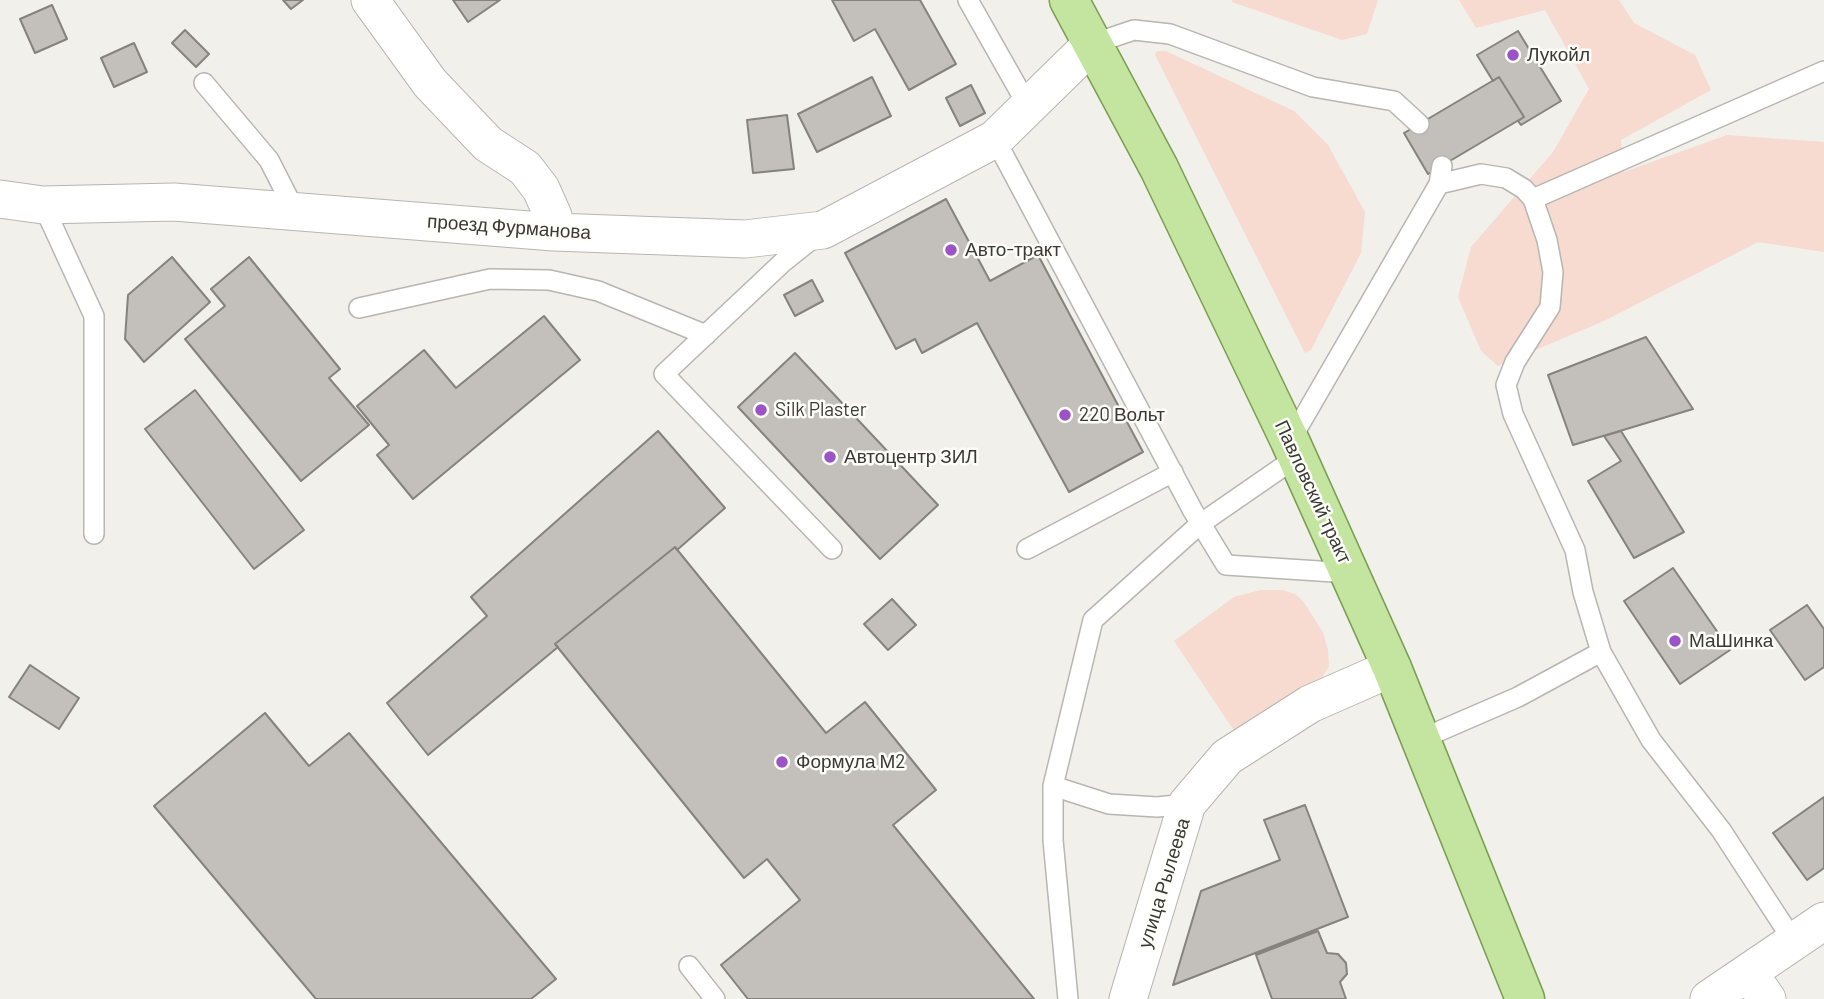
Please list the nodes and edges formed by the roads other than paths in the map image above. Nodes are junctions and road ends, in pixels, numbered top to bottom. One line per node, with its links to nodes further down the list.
1 (370, 0): 15 (street)
2 (968, 0): 7 (lane)
3 (1069, 0): 4 (main road, Павловский тракт)
4 (1092, 44): 7 (street, проезд Фурманова); 8 (lane); 18 (main road, Павловский тракт)
5 (1824, 71): 11 (lane)
6 (204, 83): 13 (lane)
7 (1028, 106): 9 (street, проезд Фурманова)
8 (1419, 124)
9 (995, 139): 14 (street, проезд Фурманова); 19 (lane)
10 (0, 199): 12 (street, проезд Фурманова)
11 (1533, 199): 18 (lane); 25 (lane)
12 (43, 205): 13 (street, проезд Фурманова); 21 (lane)
13 (295, 211): 15 (street, проезд Фурманова)
14 (823, 230): 15 (street, проезд Фурманова); 17 (lane)
15 (554, 232)
16 (359, 308): 17 (lane)
17 (706, 335): 22 (lane)
18 (1294, 449): 20 (lane); 24 (main road, Павловский тракт)
19 (1173, 472): 20 (lane); 23 (lane)
20 (1200, 524): 24 (lane); 28 (lane)
21 (94, 534)
22 (832, 549)
23 (1027, 549)
24 (1350, 573): 26 (main road, Павловский тракт)
25 (1601, 652): 27 (lane); 31 (lane)
26 (1392, 668): 27 (main road, Павловский тракт); 29 (street, улица Рылеева)
27 (1421, 739): 37 (main road, Павловский тракт)
28 (1053, 786): 29 (lane); 35 (lane)
29 (1188, 804): 36 (street, улица Рылеева)
30 (1824, 921): 31 (street)
31 (1794, 942): 33 (street)
32 (690, 966): 34 (lane)
33 (1758, 986): 38 (street)
34 (715, 999)
35 (1068, 999)
36 (1128, 999)
37 (1525, 999)
38 (1709, 999)

